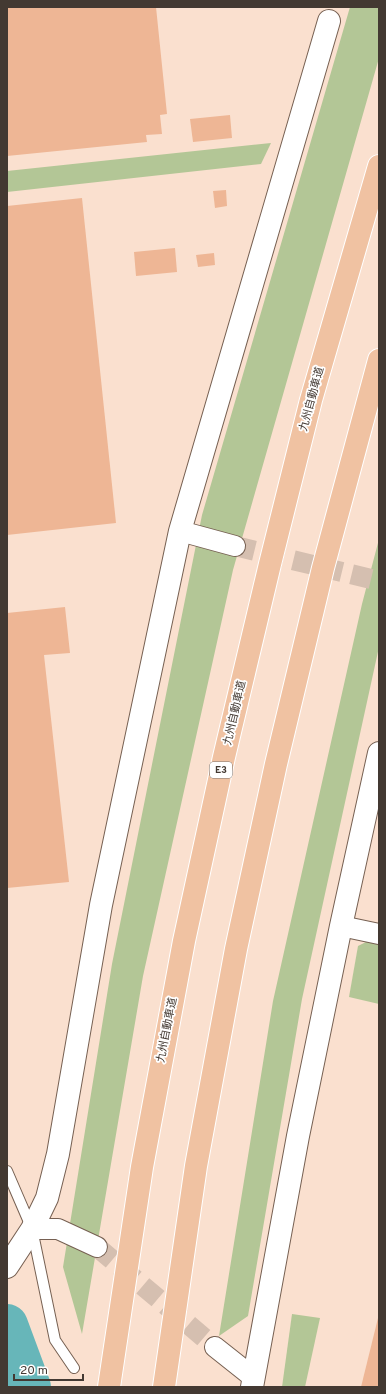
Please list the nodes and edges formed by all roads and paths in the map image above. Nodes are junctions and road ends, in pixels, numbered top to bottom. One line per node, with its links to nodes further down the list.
1 (331, 14): 4 (street)
2 (379, 166): 16 (highway, 九州自動車道 / E3)
3 (379, 360): 17 (highway)
4 (180, 531): 5 (street); 10 (street)
5 (236, 546)
6 (379, 753): 7 (street)
7 (341, 926): 8 (street); 15 (street)
8 (379, 934)
9 (7, 1171): 10 (lane)
10 (32, 1229): 11 (street); 12 (street); 14 (lane)
11 (97, 1247)
12 (7, 1267)
13 (215, 1347): 15 (street)
14 (74, 1368)
15 (253, 1382)
16 (109, 1385)
17 (164, 1387)

